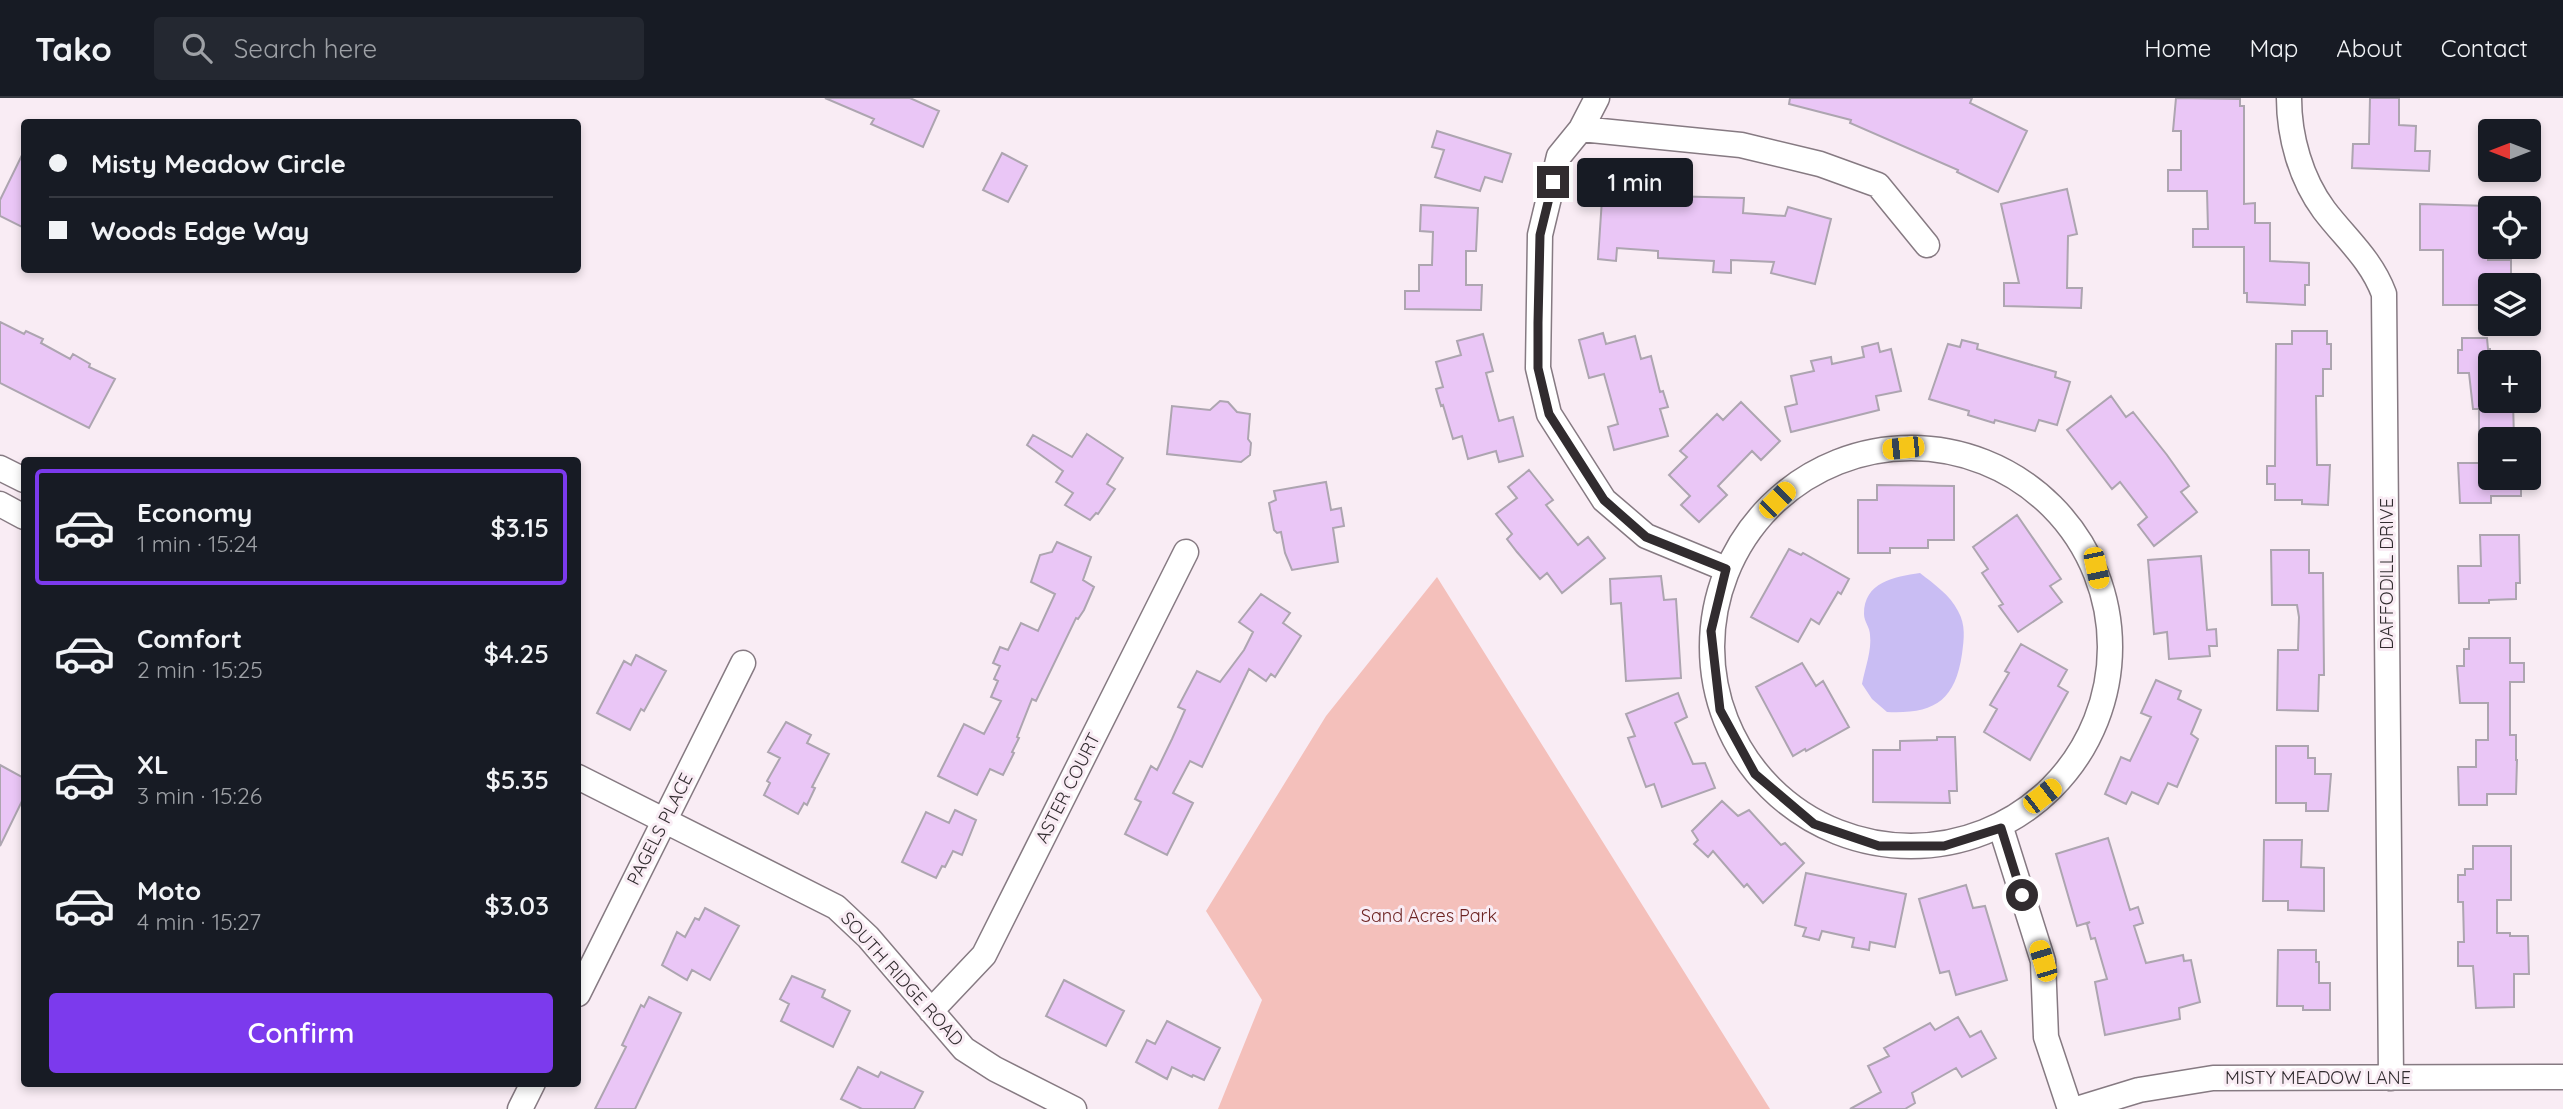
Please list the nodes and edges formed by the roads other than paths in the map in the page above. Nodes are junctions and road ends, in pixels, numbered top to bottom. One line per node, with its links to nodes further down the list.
1 (1597, 98): 3 (street)
2 (2289, 98): 17 (street, DAFFODILL DRIVE)
3 (1581, 129): 4 (street); 10 (street)
4 (1927, 245)
5 (0, 468): 6 (street)
6 (21, 478)
7 (0, 504): 8 (street)
8 (21, 515)
9 (1186, 552): 16 (street, ASTER COURT)
10 (1726, 569): 14 (street); 14 (street)
11 (743, 663): 13 (street, PAGELS PLACE)
12 (581, 778): 13 (street, SOUTH RIDGE ROAD)
13 (664, 820): 15 (street, PAGELS PLACE); 16 (street, SOUTH RIDGE ROAD)
14 (2001, 828): 22 (street)
15 (581, 988)
16 (931, 1011): 21 (street, SOUTH RIDGE ROAD)
17 (2391, 1077): 18 (street, MISTY MEADOW LANE); 23 (street, MISTY MEADOW LANE)
18 (2563, 1077)
19 (531, 1087): 20 (street)
20 (520, 1109)
21 (1074, 1109)
22 (2070, 1109)
23 (2077, 1109)

